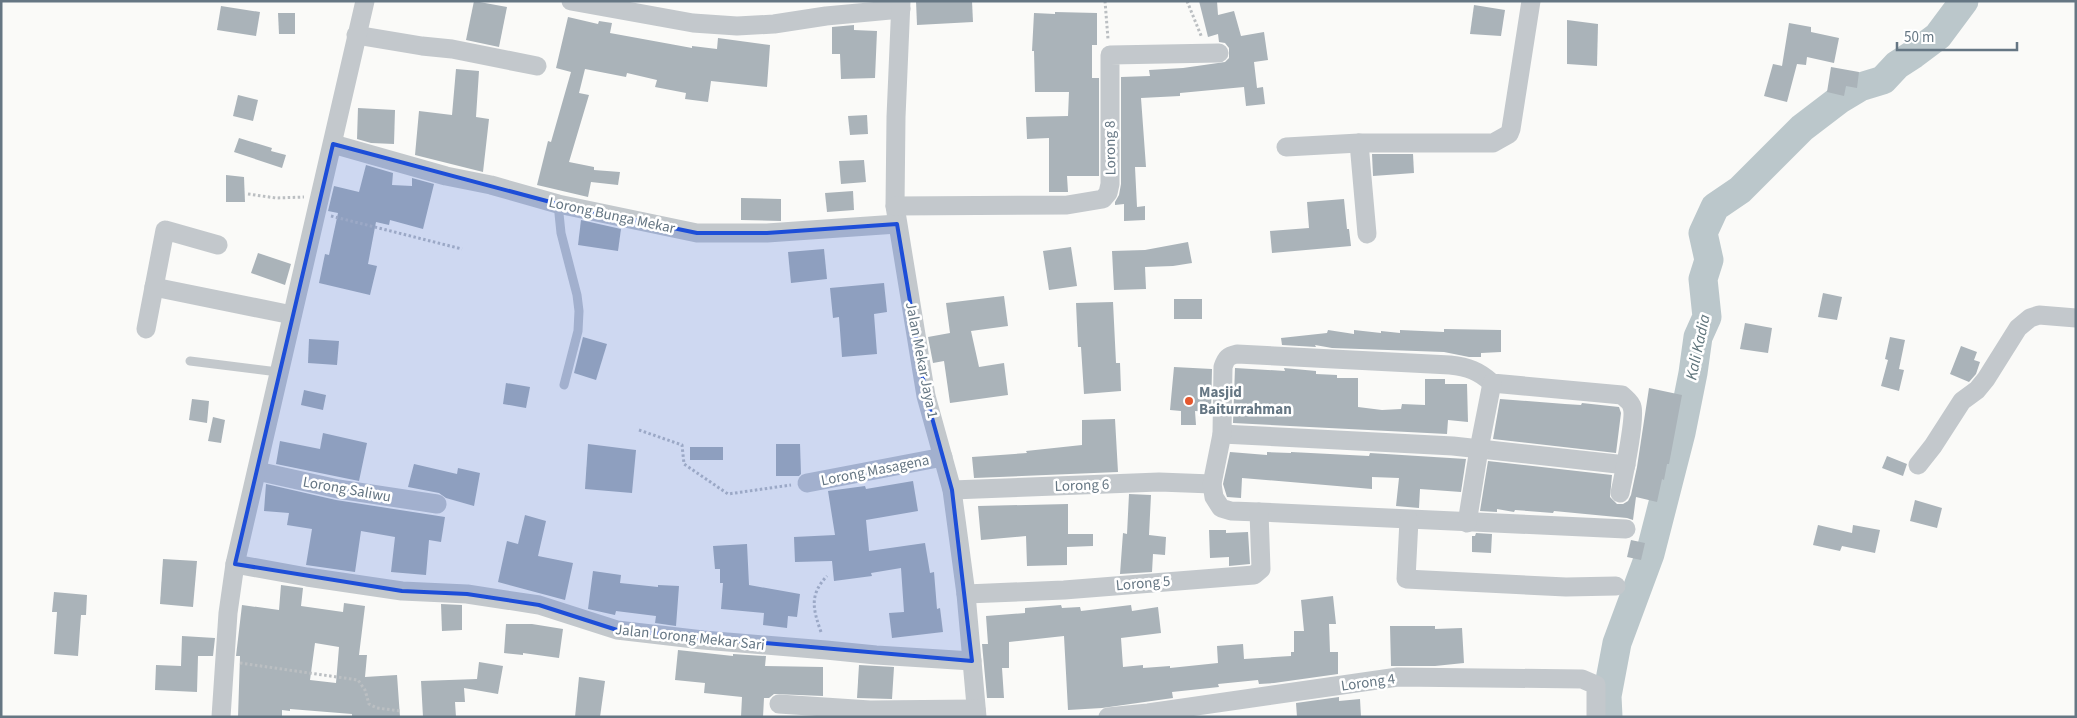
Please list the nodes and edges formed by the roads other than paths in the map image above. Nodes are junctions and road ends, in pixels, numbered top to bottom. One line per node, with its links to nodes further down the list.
1 (365, 1): 6 (street)
2 (571, 1): 5 (street)
3 (1532, 1): 9 (street)
4 (901, 5): 5 (street); 13 (street, Jalan Mekar Jaya 1)
5 (638, 7)
6 (356, 35): 8 (street); 10 (street)
7 (1213, 53): 13 (street, Lorong 8)
8 (537, 66)
9 (1359, 142): 11 (street); 14 (street)
10 (333, 144): 12 (street, Lorong Bunga Mekar); 17 (street)
11 (1286, 147)
12 (558, 204): 13 (street, Lorong Bunga Mekar); 23 (lane)
13 (896, 215): 26 (street, Jalan Mekar Jaya 1)
14 (1367, 234)
15 (218, 245): 16 (street)
16 (154, 287): 17 (street); 19 (street)
17 (292, 315): 21 (street)
18 (2076, 318): 27 (street)
19 (146, 329)
20 (190, 361): 21 (lane)
21 (278, 372): 29 (street)
22 (1492, 383): 24 (street); 25 (street); 28 (street)
23 (564, 385)
24 (1222, 434): 25 (street); 31 (street)
25 (1479, 449): 28 (street); 37 (street)
26 (943, 457): 30 (street, Lorong Masagena); 32 (street, Jalan Mekar Jaya 1)
27 (1918, 464)
28 (1626, 465): 33 (street)
29 (257, 470): 34 (street, Lorong Saliwu); 39 (street)
30 (807, 483)
31 (1212, 484): 32 (street, Lorong 6); 35 (street)
32 (952, 490): 41 (street, Jalan Mekar Jaya 1)
33 (1620, 493)
34 (437, 504)
35 (1259, 512): 36 (street); 41 (street, Lorong 5)
36 (1408, 520): 37 (street); 40 (street)
37 (1467, 523): 38 (street)
38 (1626, 529)
39 (235, 564): 42 (street, Jalan Lorong Mekar Sari); 45 (street)
40 (1616, 586)
41 (966, 594): 42 (street, Jalan Mekar Jaya 1)
42 (972, 661): 44 (street, Jalan Mekar Jaya 1)
43 (779, 704): 44 (street)
44 (976, 713)
45 (221, 717)
46 (1108, 717): 47 (street, Lorong 4)
47 (1596, 717)

